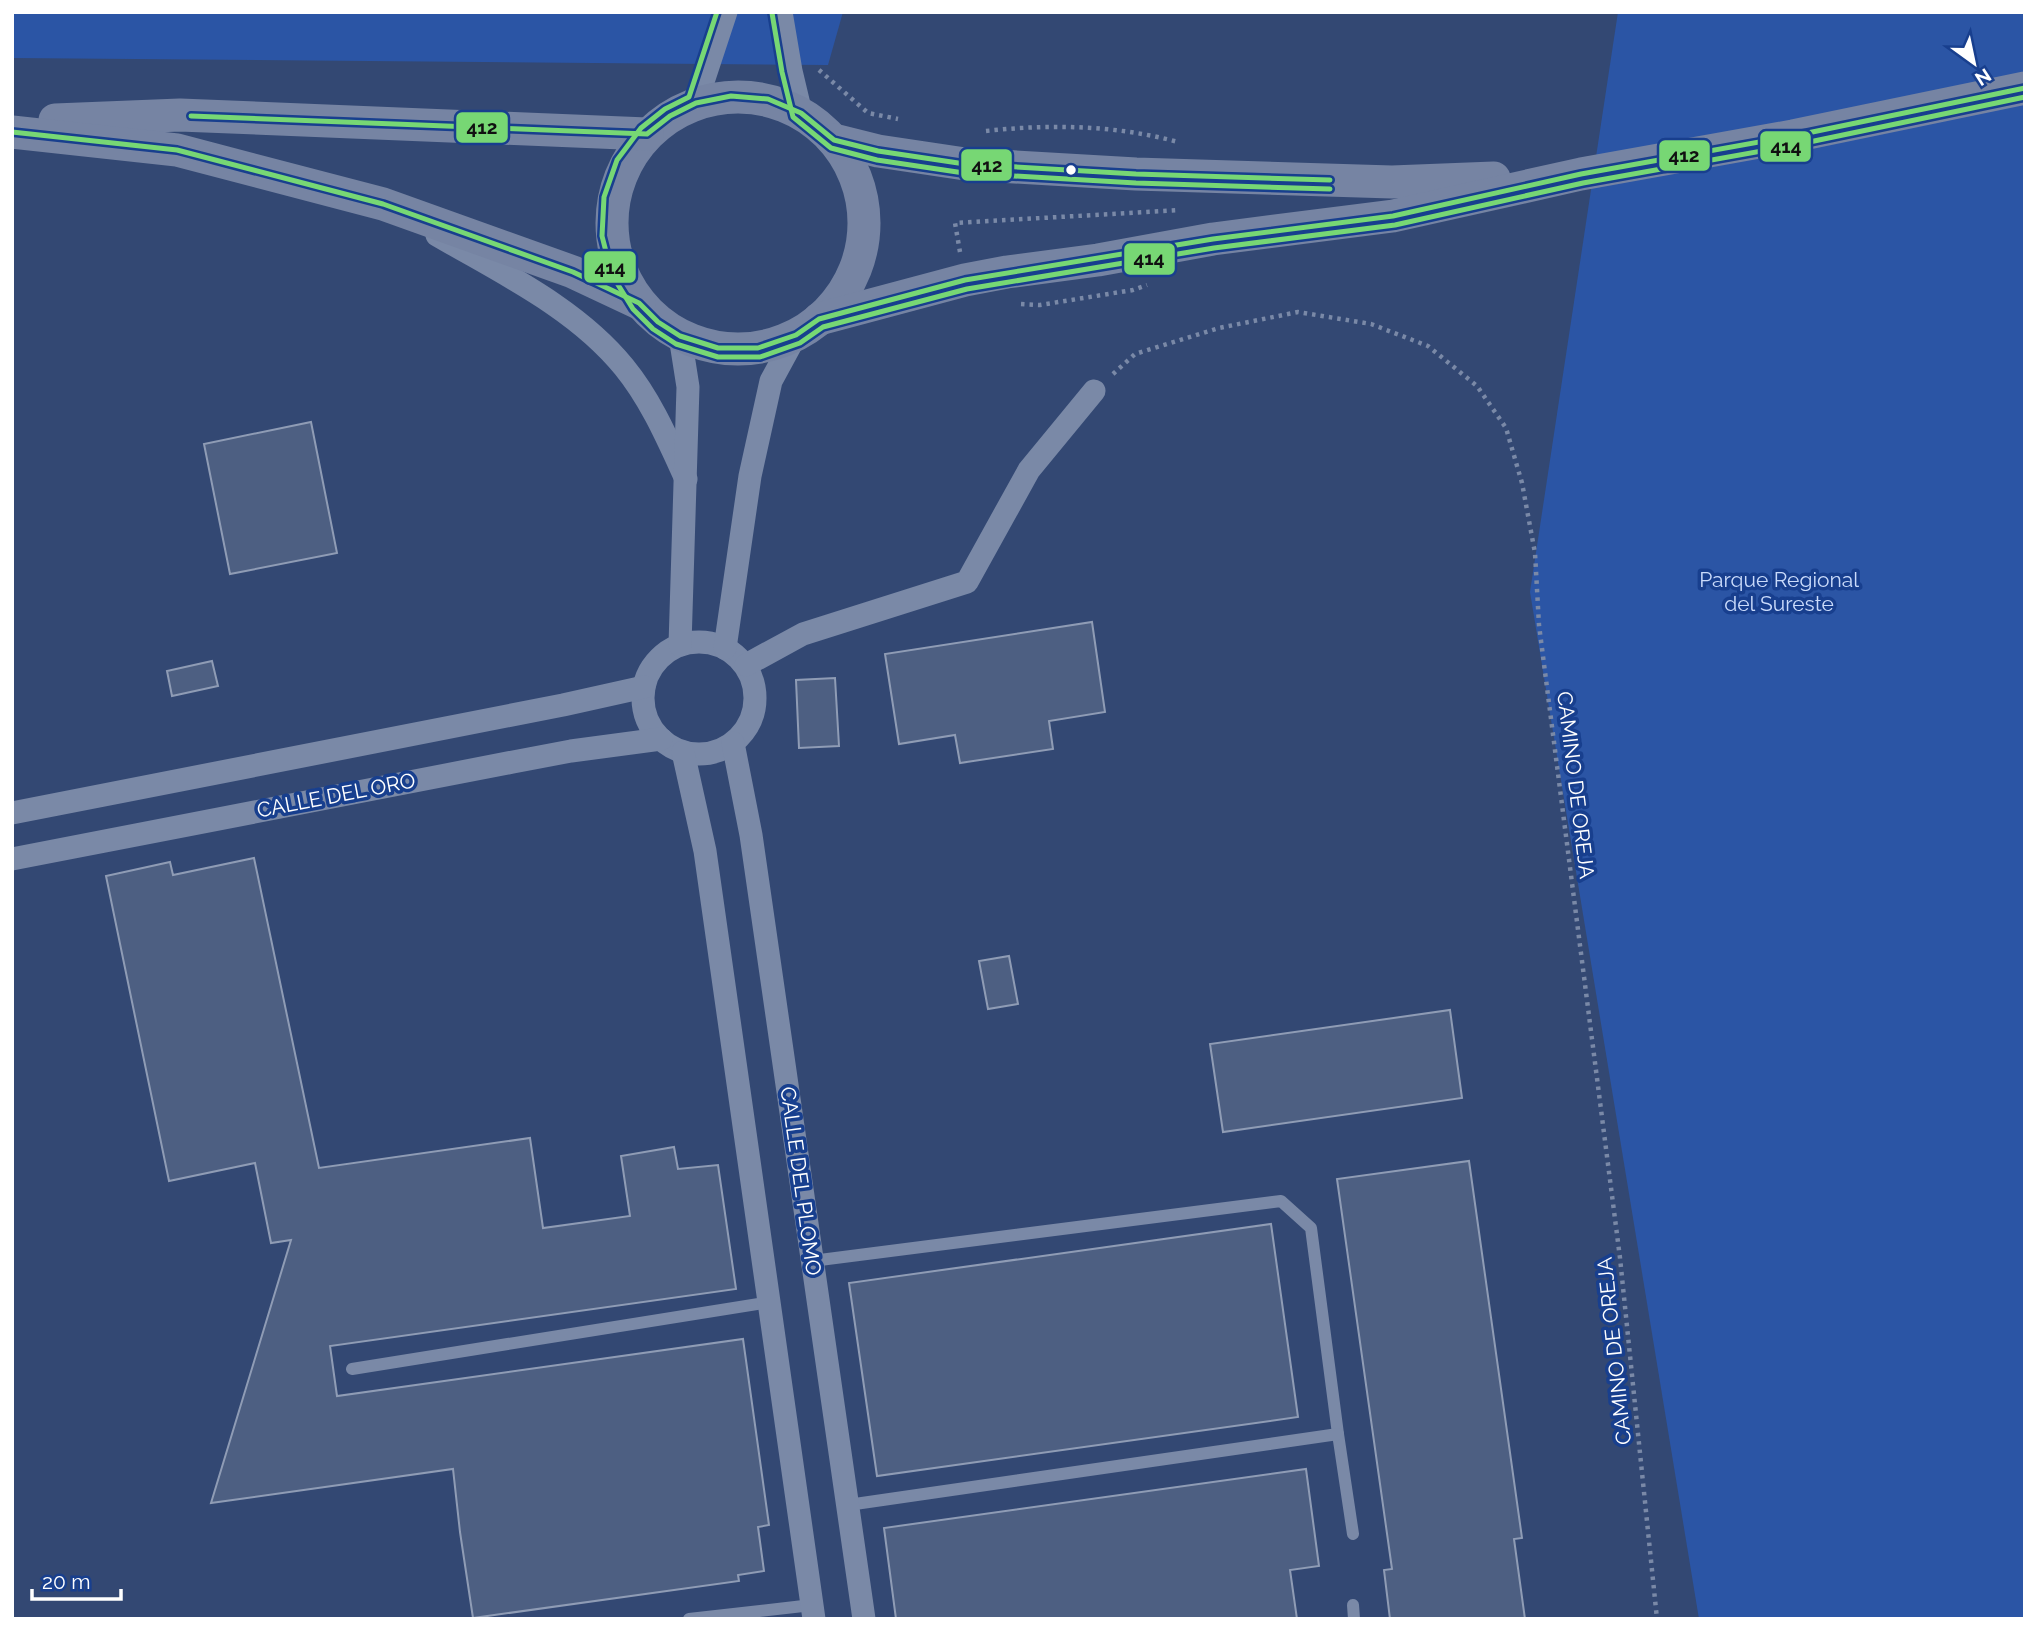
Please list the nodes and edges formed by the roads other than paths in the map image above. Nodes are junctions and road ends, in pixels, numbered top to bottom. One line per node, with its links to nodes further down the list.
1 (726, 12): 4 (street)
2 (782, 12): 5 (street)
3 (2025, 88): 10 (main road)
4 (696, 103): 5 (main road); 8 (main road)
5 (802, 113): 9 (main road)
6 (12, 122): 8 (main road)
7 (12, 132): 11 (main road)
8 (647, 134): 12 (main road)
9 (834, 140): 10 (main road); 13 (main road)
10 (1581, 174): 13 (main road)
11 (383, 204): 12 (main road); 16 (street)
12 (639, 303): 14 (main road)
13 (808, 327): 14 (main road); 18 (street)
14 (680, 336): 16 (street)
15 (1094, 391): 19 (street)
16 (686, 479): 17 (street)
17 (680, 645): 18 (street); 20 (street)
18 (725, 648): 19 (street)
19 (746, 665): 22 (street)
20 (644, 687): 21 (street); 24 (street)
21 (661, 739): 23 (street); 25 (street, CALLE DEL ORO)
22 (733, 743): 23 (street); 26 (street, CALLE DEL PLOMO)
23 (683, 752): 27 (street)
24 (12, 813)
25 (12, 859)
26 (813, 1261): 29 (lane); 30 (street, CALLE DEL PLOMO)
27 (770, 1302): 28 (lane); 32 (street)
28 (352, 1368)
29 (1338, 1434): 30 (lane); 31 (lane)
30 (848, 1505): 34 (street, CALLE DEL PLOMO)
31 (1353, 1534)
32 (813, 1612): 33 (lane)
33 (688, 1619)
34 (864, 1619)

